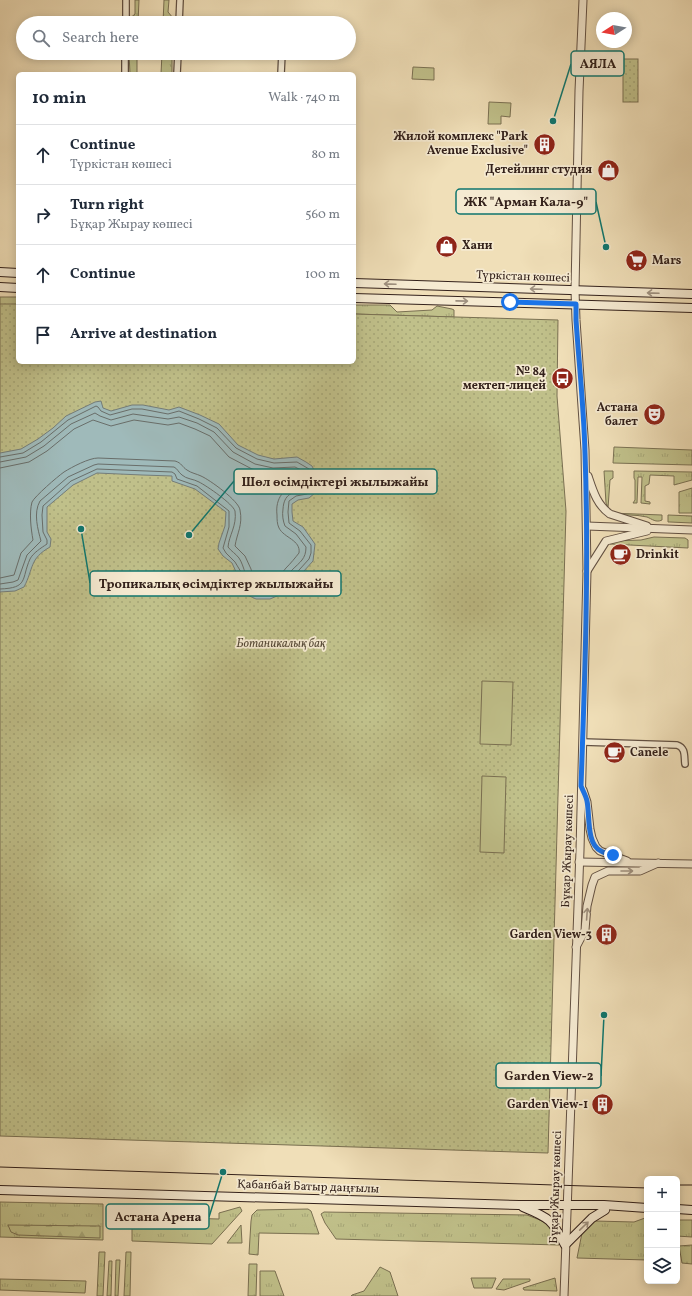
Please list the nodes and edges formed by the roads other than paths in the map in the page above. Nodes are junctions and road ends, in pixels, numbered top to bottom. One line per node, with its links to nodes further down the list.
1 (126, 0): 4 (street)
2 (180, 0): 5 (street)
3 (583, 0): 17 (street, Бұқар Жырау көшесі)
4 (126, 16)
5 (179, 16)
6 (125, 60): 9 (street)
7 (178, 60): 10 (street)
8 (282, 60): 11 (street)
9 (124, 72)
10 (178, 72)
11 (281, 72)
12 (0, 272): 13 (main road)
13 (16, 273)
14 (356, 283): 17 (main road, Түркістан көшесі, one-way to 14)
15 (0, 287): 16 (main road)
16 (16, 288)
17 (575, 290): 18 (main road, Түркістан көшесі, one-way to 17); 20 (street, Бұқар Жырау көшесі)
18 (692, 294)
19 (356, 298): 20 (main road, one-way to 20)
20 (576, 304): 21 (main road); 22 (street, Бұқар Жырау көшесі)
21 (692, 308)
22 (586, 468): 23 (street, Бұқар Жырау көшесі); 24 (street)
23 (587, 526): 24 (street); 26 (street, Бұқар Жырау көшесі)
24 (655, 529): 25 (street); 26 (street)
25 (692, 530)
26 (587, 571): 27 (street, Бұқар Жырау көшесі)
27 (583, 742): 28 (street); 29 (street, Бұқар Жырау көшесі)
28 (685, 764)
29 (581, 786): 30 (street, Бұқар Жырау көшесі); 31 (street)
30 (579, 862): 31 (street); 34 (street, Бұқар Жырау көшесі)
31 (631, 862): 32 (street)
32 (658, 863): 33 (street); 34 (street, one-way to 32)
33 (692, 864)
34 (575, 949): 37 (street, Бұқар Жырау көшесі)
35 (0, 1190): 36 (main road, Қабанбай Батыр даңғылы)
36 (519, 1205): 37 (main road, Қабанбай Батыр даңғылы); 43 (main road)
37 (567, 1205): 38 (main road, Қабанбай Батыр даңғылы); 39 (main road, Қабанбай Батыр даңғылы); 43 (street, Бұқар Жырау көшесі)
38 (644, 1208)
39 (605, 1210): 42 (main road, Қабанбай Батыр даңғылы); 43 (main road, one-way to 39)
40 (680, 1211): 41 (main road)
41 (692, 1211)
42 (644, 1212)
43 (565, 1246): 44 (street, Бұқар Жырау көшесі)
44 (564, 1296)

